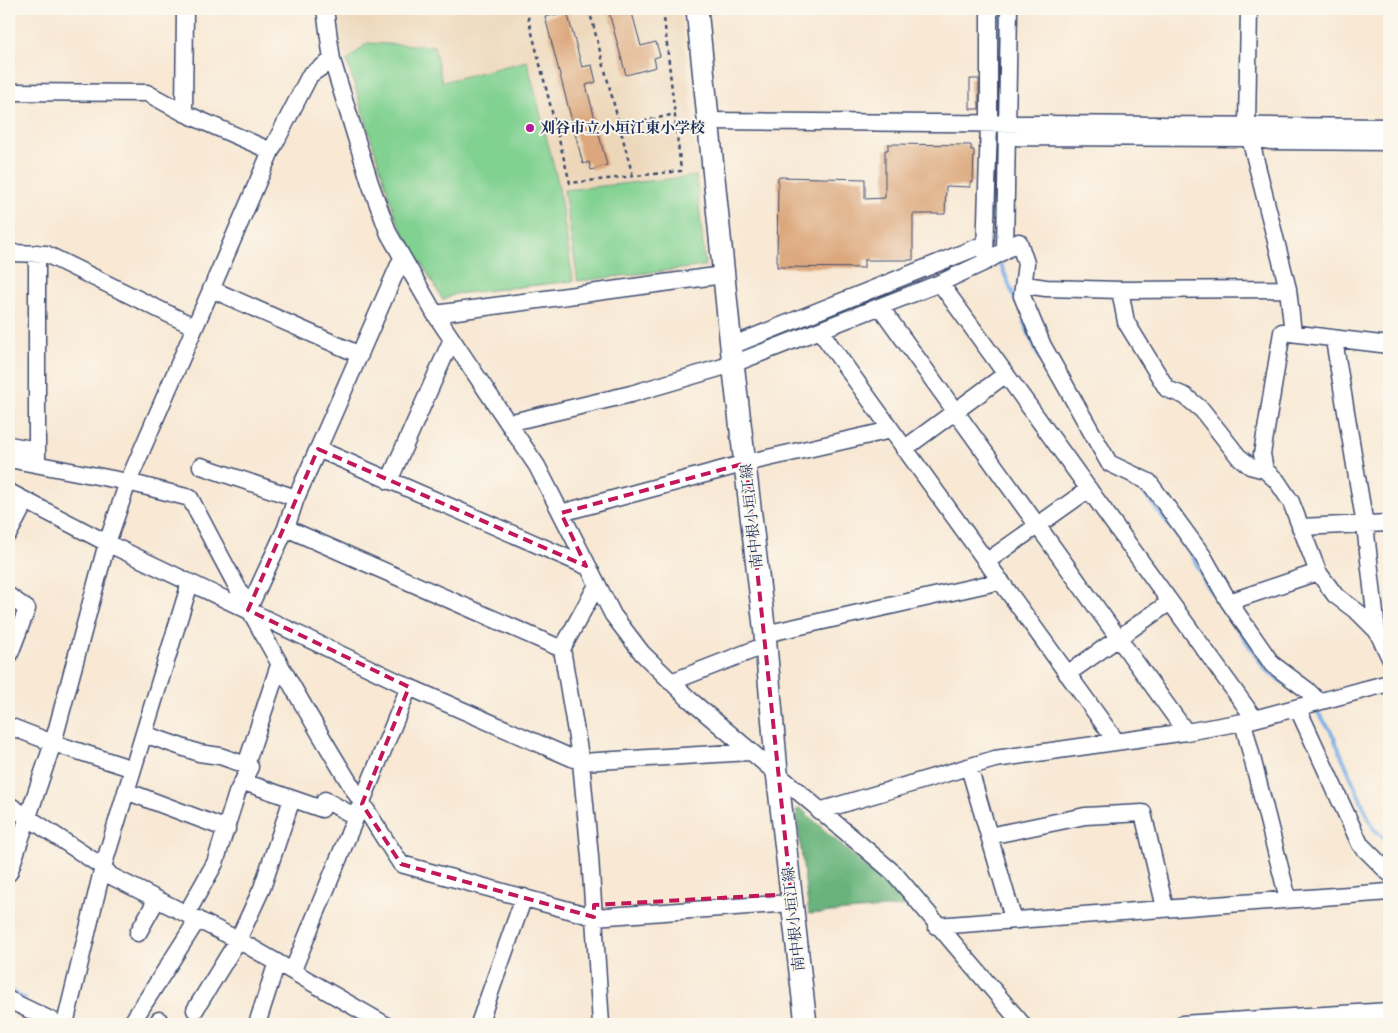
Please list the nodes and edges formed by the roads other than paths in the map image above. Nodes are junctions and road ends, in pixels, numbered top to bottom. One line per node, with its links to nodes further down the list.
1 (185, 9): 9 (street)
2 (325, 9): 7 (street)
3 (696, 9): 10 (main road, 南中根小垣江線)
4 (989, 9): 11 (street)
5 (1009, 9): 13 (street)
6 (1249, 9): 14 (street)
7 (332, 60): 16 (street); 21 (street)
8 (9, 92): 9 (street)
9 (184, 113): 16 (street)
10 (708, 121): 11 (street); 22 (main road, 南中根小垣江線)
11 (990, 123): 13 (street); 20 (street)
12 (1389, 127): 14 (street)
13 (1008, 128): 14 (street); 17 (street)
14 (1249, 132): 15 (street); 26 (street)
15 (1389, 142)
16 (272, 151): 25 (street)
17 (1005, 250): 20 (street); 24 (street)
18 (9, 253): 19 (street)
19 (37, 253): 30 (street); 45 (street)
20 (986, 255): 23 (street); 37 (street)
21 (402, 258): 29 (street); 36 (street)
22 (723, 275): 29 (street); 37 (main road, 南中根小垣江線)
23 (940, 283): 28 (street); 38 (street)
24 (1025, 285): 27 (street); 72 (street)
25 (211, 289): 30 (street); 36 (street)
26 (1288, 289): 27 (street); 32 (street)
27 (1120, 290): 49 (street)
28 (881, 308): 31 (street); 39 (street)
29 (435, 314): 33 (street)
30 (195, 327): 51 (street)
31 (820, 331): 37 (street); 41 (street)
32 (1292, 333): 34 (street); 49 (street)
33 (452, 339): 40 (street); 50 (street)
34 (1334, 340): 35 (street); 59 (street)
35 (1389, 345)
36 (360, 355): 43 (street)
37 (732, 355): 40 (street); 47 (main road, 南中根小垣江線)
38 (1006, 374): 39 (street); 52 (street)
39 (955, 412): 44 (street); 58 (street)
40 (508, 423): 56 (street)
41 (890, 430): 44 (street); 47 (street)
42 (9, 445): 45 (street)
43 (318, 449): 50 (street); 54 (street)
44 (904, 449): 64 (street)
45 (37, 457): 46 (street); 51 (street)
46 (9, 459)
47 (746, 463): 56 (street); 75 (main road, 南中根小垣江線)
48 (201, 466): 54 (street)
49 (1265, 470): 60 (street)
50 (389, 481): 65 (street)
51 (128, 482): 63 (street); 73 (street)
52 (1089, 490): 58 (street); 71 (street)
53 (9, 492): 55 (street)
54 (296, 498): 61 (street)
55 (26, 501): 62 (street); 63 (street)
56 (561, 513): 65 (street)
57 (1389, 523): 59 (street)
58 (1036, 525): 64 (street); 76 (street)
59 (1365, 525): 60 (street); 74 (street)
60 (1300, 527): 66 (street)
61 (286, 528): 73 (street); 77 (street)
62 (9, 533)
63 (107, 543): 68 (street); 92 (street)
64 (986, 562): 67 (street)
65 (586, 566): 69 (street)
66 (1318, 572): 72 (street); 74 (street)
67 (1001, 581): 75 (street); 81 (street)
68 (190, 583): 73 (street); 90 (street)
69 (596, 586): 77 (street); 82 (street)
70 (9, 596): 78 (street)
71 (1170, 602): 76 (street); 87 (street)
72 (1229, 602): 85 (street)
73 (248, 610): 80 (street); 84 (street)
74 (1377, 631): 79 (street)
75 (766, 640): 82 (street); 97 (main road, 南中根小垣江線)
76 (1118, 640): 81 (street); 89 (street)
77 (562, 648): 94 (street)
78 (9, 656)
79 (1389, 656)
80 (278, 665): 98 (street); 102 (street)
81 (1067, 674): 91 (street)
82 (671, 682): 93 (street)
83 (1389, 683): 85 (street)
84 (409, 687): 94 (street); 102 (street)
85 (1319, 702): 86 (street)
86 (1298, 709): 87 (street); 109 (street)
87 (1248, 720): 89 (street); 114 (street)
88 (9, 726): 92 (street)
89 (1186, 732): 91 (street)
90 (144, 734): 96 (street); 98 (street)
91 (1116, 742): 95 (street)
92 (53, 744): 96 (street); 104 (street)
93 (750, 752): 94 (street); 97 (street)
94 (581, 762): 116 (street)
95 (968, 766): 103 (street); 106 (street)
96 (133, 769): 99 (street)
97 (777, 772): 103 (street); 112 (main road, 南中根小垣江線)
98 (245, 773): 100 (street); 105 (street)
99 (126, 790): 105 (street); 107 (street)
100 (292, 799): 102 (street); 121 (street)
101 (9, 804): 104 (street)
102 (359, 811): 111 (street); 123 (street)
103 (819, 811): 119 (street)
104 (27, 818): 107 (street); 108 (street)
105 (227, 829): 117 (street)
106 (989, 836): 115 (street); 118 (street)
107 (103, 867): 113 (street); 127 (street)
108 (9, 873)
109 (1389, 873)
110 (1389, 892): 114 (street)
111 (524, 897): 116 (street); 131 (street)
112 (791, 898): 116 (street); 133 (main road, 南中根小垣江線)
113 (157, 899): 117 (street); 120 (street)
114 (1288, 899): 115 (street)
115 (1165, 908): 118 (street)
116 (594, 911): 132 (street)
117 (193, 916): 121 (street); 128 (street)
118 (1013, 918): 119 (street)
119 (936, 926): 134 (street)
120 (138, 932)
121 (238, 940): 122 (street); 125 (street)
122 (277, 962): 123 (street); 129 (street)
123 (292, 970): 130 (street)
124 (9, 1000): 127 (street)
125 (195, 1010)
126 (1389, 1011): 135 (street)
127 (64, 1020)
128 (131, 1024)
129 (257, 1024)
130 (384, 1024)
131 (479, 1024)
132 (601, 1024)
133 (806, 1024)
134 (1022, 1024)
135 (1182, 1024)

